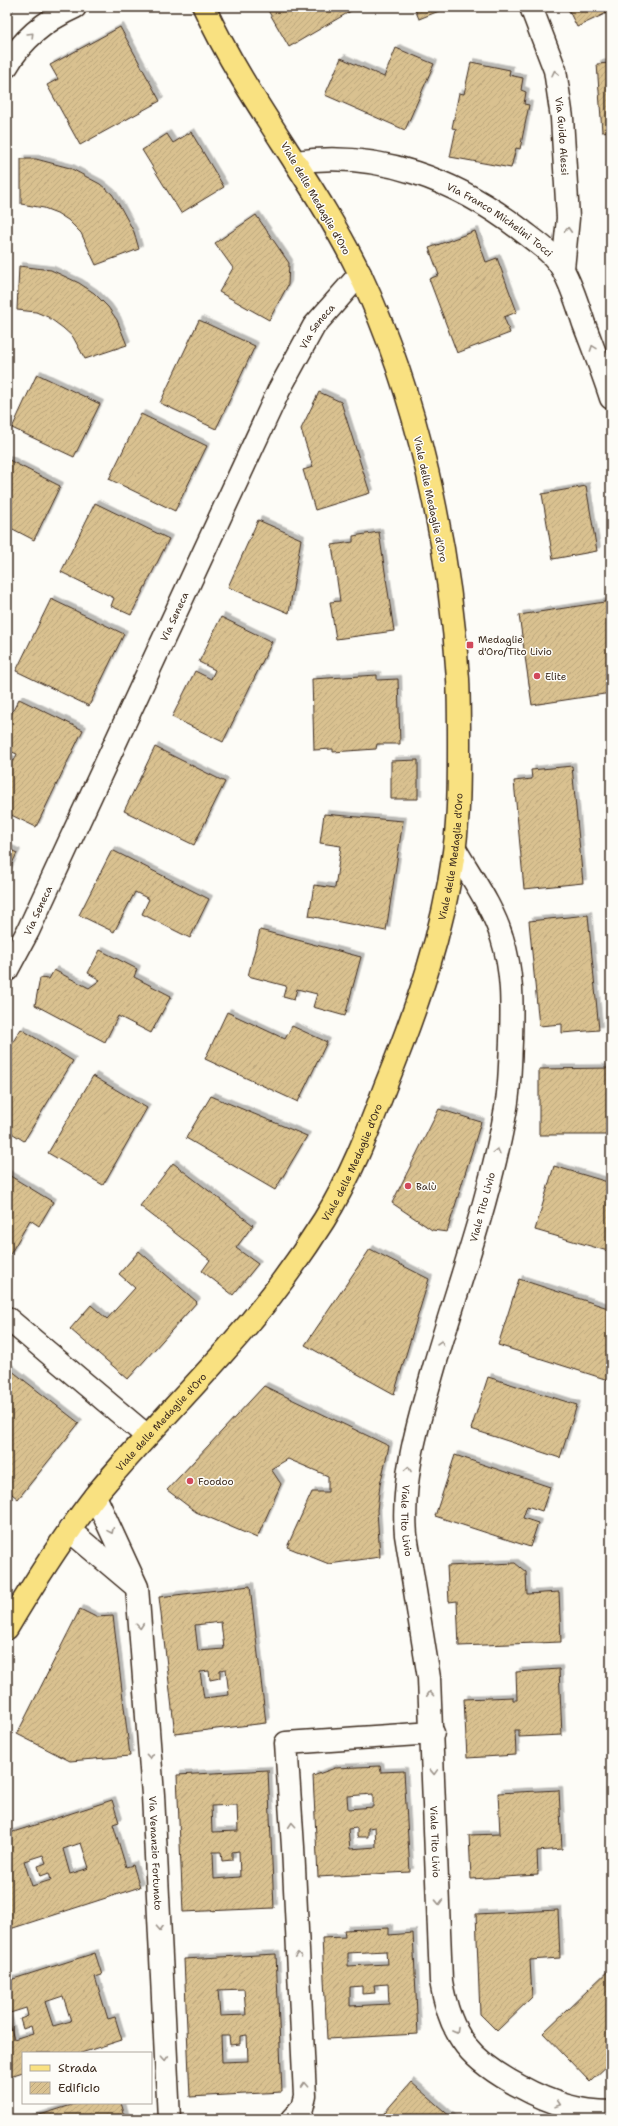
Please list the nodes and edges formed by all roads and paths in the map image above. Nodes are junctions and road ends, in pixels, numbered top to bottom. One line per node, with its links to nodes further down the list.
1 (75, 7): 4 (street, one-way to 1)
2 (204, 7): 5 (main road, Viale delle Medaglie d'Oro)
3 (531, 7): 6 (street, Via Guido Alessi, one-way to 3)
4 (7, 66)
5 (296, 162): 6 (street, Via Franco Michelini Tocci); 7 (main road, Viale delle Medaglie d'Oro)
6 (563, 269): 8 (street, Via Franco Michelini Tocci, one-way to 6)
7 (360, 274): 9 (main road, Viale delle Medaglie d'Oro); 10 (street, Via Seneca)
8 (611, 398)
9 (455, 850): 12 (main road, Viale delle Medaglie d'Oro); 17 (street, Viale Tito Livio, one-way to 9)
10 (7, 970)
11 (7, 1318): 12 (street)
12 (148, 1436): 13 (main road, Viale delle Medaglie d'Oro)
13 (95, 1496): 14 (main road, Viale delle Medaglie d'Oro); 15 (street, Via Venanzio Fortunato, one-way to 15)
14 (69, 1530): 15 (street); 16 (main road, Viale delle Medaglie d'Oro)
15 (137, 1588): 19 (street, Via Venanzio Fortunato, one-way to 19)
16 (7, 1628)
17 (433, 1733): 18 (street, Viale Tito Livio, one-way to 18); 20 (street, one-way to 17)
18 (611, 2112)
19 (169, 2119)
20 (292, 2119)

